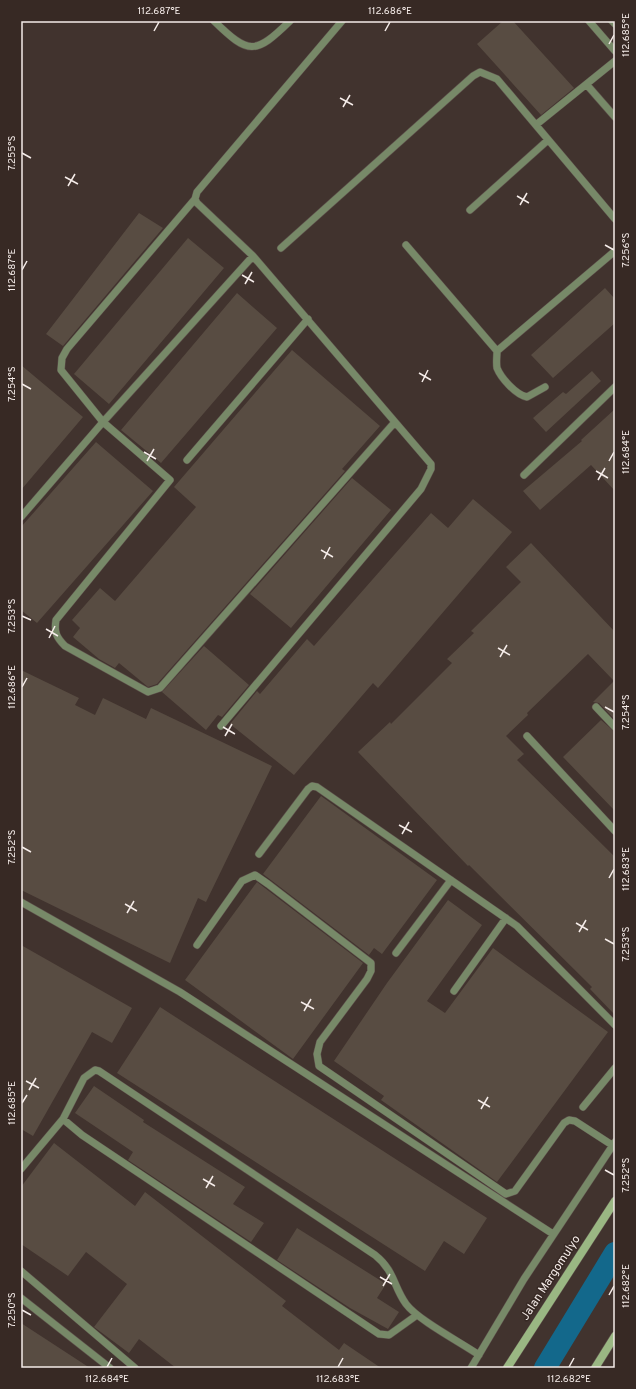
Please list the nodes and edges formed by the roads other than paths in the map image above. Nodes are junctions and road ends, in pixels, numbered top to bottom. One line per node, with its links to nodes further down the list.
1 (214, 21): 2 (lane)
2 (290, 21)
3 (342, 21): 13 (lane)
4 (589, 21): 7 (lane)
5 (612, 21): 6 (lane)
6 (615, 24)
7 (615, 51)
8 (615, 61): 9 (lane)
9 (587, 85): 10 (lane); 11 (lane)
10 (615, 117)
11 (537, 124): 12 (lane); 17 (lane)
12 (548, 140): 14 (lane); 15 (lane)
13 (195, 199): 19 (lane); 24 (lane)
14 (470, 210)
15 (615, 219)
16 (406, 245): 21 (lane)
17 (281, 248)
18 (615, 251): 21 (lane)
19 (253, 256): 20 (lane); 24 (lane)
20 (308, 319): 25 (lane); 26 (lane)
21 (497, 351): 23 (lane)
22 (615, 387): 27 (lane)
23 (545, 388)
24 (103, 422): 25 (lane); 28 (lane)
25 (395, 422): 30 (lane)
26 (187, 460)
27 (524, 475)
28 (21, 517)
29 (596, 707): 31 (lane)
30 (221, 726)
31 (615, 727)
32 (527, 736): 33 (lane)
33 (615, 831)
34 (259, 854): 35 (lane)
35 (451, 880): 37 (lane); 39 (lane)
36 (21, 902): 48 (lane)
37 (506, 918): 40 (lane); 41 (lane)
38 (197, 945): 45 (lane)
39 (396, 953)
40 (454, 991)
41 (615, 1025)
42 (615, 1068): 43 (lane)
43 (583, 1107)
44 (63, 1119): 46 (lane); 51 (lane); 51 (lane)
45 (614, 1144): 48 (lane)
46 (21, 1169)
47 (613, 1205): 57 (main road, Jalan Margomulyo)
48 (553, 1234): 53 (lane)
49 (21, 1271): 55 (lane)
50 (21, 1298): 54 (lane)
51 (417, 1315): 53 (lane)
52 (615, 1336): 58 (main road)
53 (478, 1355): 56 (lane)
54 (110, 1368)
55 (135, 1368)
56 (470, 1368)
57 (507, 1368)
58 (595, 1368)

